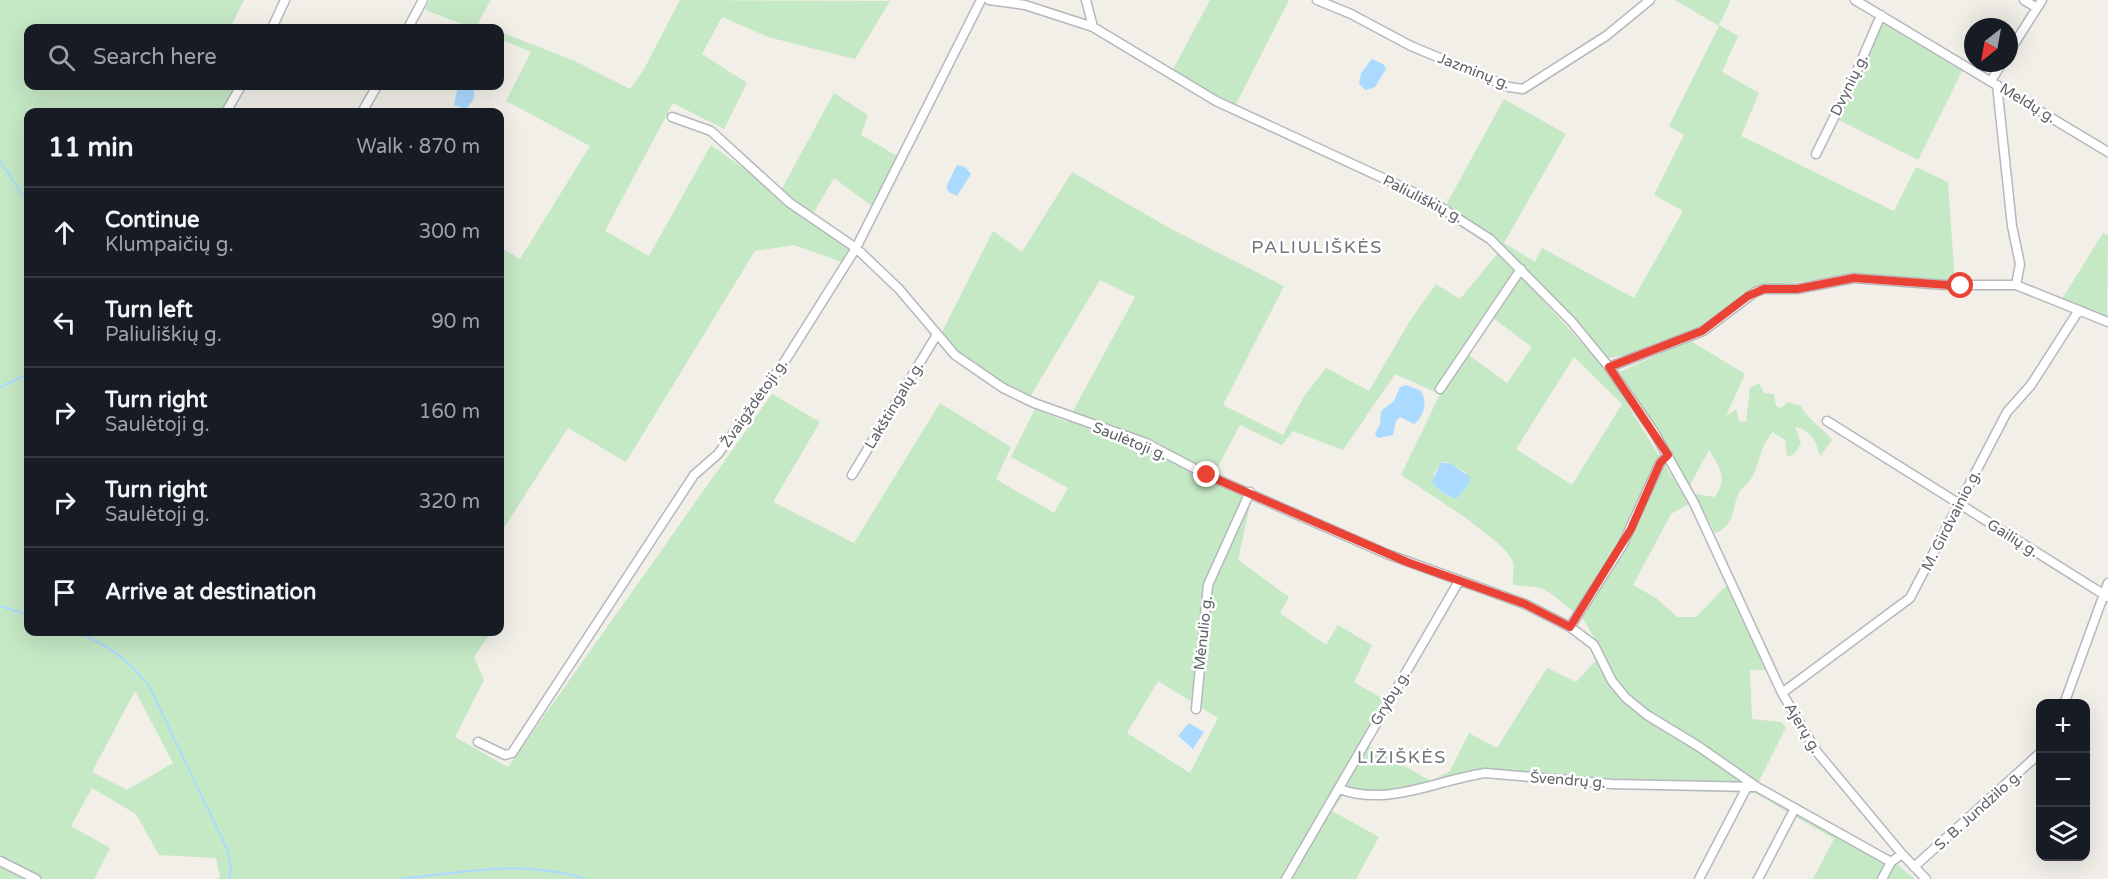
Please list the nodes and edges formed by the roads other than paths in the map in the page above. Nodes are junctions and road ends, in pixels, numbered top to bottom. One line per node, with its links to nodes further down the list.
1 (285, 0): 12 (street)
2 (423, 0): 13 (street)
3 (981, 0): 25 (street, Žvaigždėtoji g.)
4 (989, 0): 14 (street, Paliuliškių g.)
5 (1086, 0): 14 (street)
6 (1317, 0): 7 (street, Jazminų g.)
7 (1650, 0)
8 (1855, 0): 11 (street, Meldų g.)
9 (2024, 0): 10 (street)
10 (2039, 4): 15 (street)
11 (1881, 15): 17 (street, Meldų g.); 24 (street, Dvynių g.)
12 (274, 24)
13 (410, 24)
14 (1093, 27): 26 (street, Paliuliškių g.)
15 (2018, 38)
16 (1998, 72): 17 (street)
17 (1994, 83): 23 (street, Meldų g.); 27 (street)
18 (239, 90): 20 (street)
19 (375, 90): 21 (street)
20 (228, 108)
21 (364, 108)
22 (672, 117): 25 (street, Saulėtoji g.)
23 (2108, 152)
24 (1815, 154)
25 (856, 248): 30 (street, Saulėtoji g.); 46 (street, Žvaigždėtoji g.)
26 (1521, 269): 31 (street, Paliuliškių g.); 32 (street)
27 (2016, 285): 28 (street); 31 (street)
28 (2079, 310): 29 (street); 37 (street, M. Girdvainio g.)
29 (2108, 322)
30 (936, 336): 35 (street, Lakštingalų g.); 36 (street, Saulėtoji g.)
31 (1609, 367): 34 (street, Paliuliškių g.)
32 (1440, 389)
33 (1827, 421): 37 (street, Gailių g.)
34 (1668, 455): 38 (street, Paliuliškių g.); 42 (street)
35 (852, 475)
36 (1250, 492): 39 (street, Saulėtoji g.); 45 (street, Mėnulio g.)
37 (1958, 503): 41 (street, Gailių g.); 43 (street, M. Girdvainio g.)
38 (1719, 552): 43 (street, Ajerų g.)
39 (1459, 581): 42 (street, Saulėtoji g.); 50 (street, Grybų g.)
40 (2108, 583): 41 (street)
41 (2106, 596): 44 (street)
42 (1570, 627): 49 (street, Saulėtoji g.)
43 (1782, 693): 52 (street, Ajerų g.)
44 (2066, 699)
45 (1196, 710)
46 (478, 742)
47 (2036, 757): 55 (street, S. B. Jundzilo g.)
48 (1747, 787): 49 (street, Švendrų g.); 50 (street, Švendrų g.); 58 (street)
49 (1757, 787): 51 (street, Švendrų g.)
50 (1339, 789): 57 (street, Grybų g.)
51 (1795, 808): 54 (street, Švendrų g.); 59 (street)
52 (1902, 854): 54 (street); 55 (street, Ajerų g.)
53 (0, 861): 56 (street)
54 (1891, 862): 60 (street)
55 (1914, 867): 61 (street, Ajerų g.)
56 (34, 879)
57 (1286, 879)
58 (1699, 879)
59 (1758, 879)
60 (1882, 879)
61 (1926, 879)

